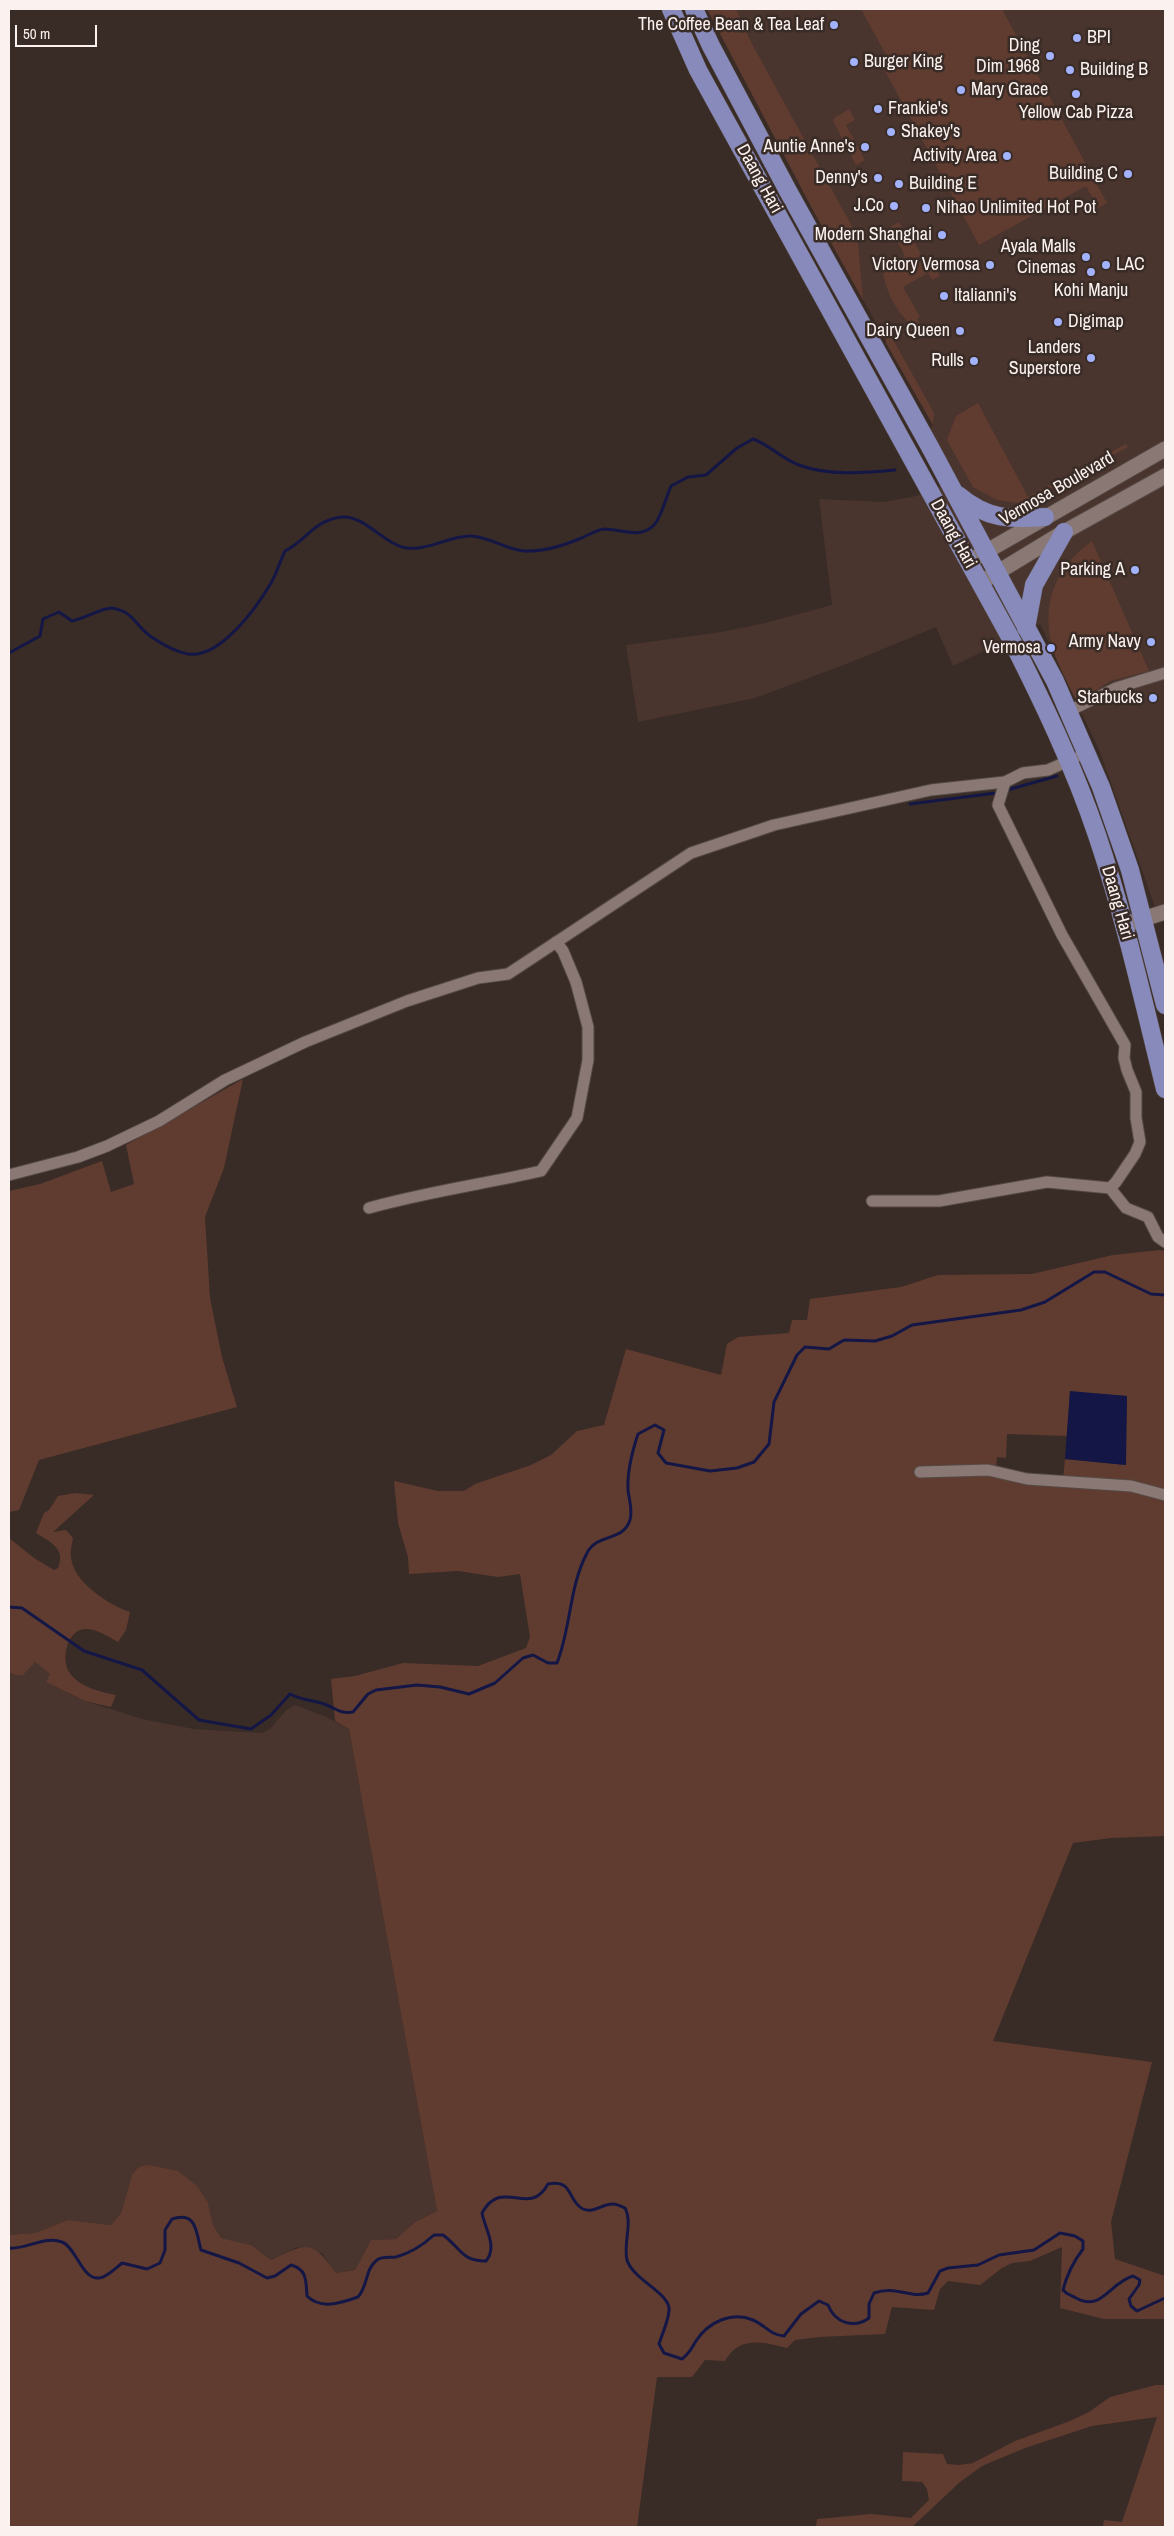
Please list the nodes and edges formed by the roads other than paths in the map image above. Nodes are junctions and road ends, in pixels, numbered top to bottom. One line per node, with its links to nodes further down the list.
1 (671, 9): 9 (main road, Daang Hari)
2 (694, 9): 5 (main road, Daang Hari)
3 (1165, 449): 6 (main road, Vermosa Boulevard)
4 (1165, 476): 7 (main road)
5 (955, 493): 6 (main road); 8 (main road, Daang Hari)
6 (1045, 517): 8 (main road, Vermosa Boulevard)
7 (1064, 532): 10 (main road); 12 (main road)
8 (986, 552): 9 (main road, Vermosa Boulevard); 10 (main road, Daang Hari)
9 (968, 562): 11 (main road, Daang Hari)
10 (997, 573): 11 (main road); 12 (main road, Daang Hari)
11 (980, 583): 16 (main road, Daang Hari)
12 (1026, 628): 14 (main road, Daang Hari)
13 (1165, 672): 14 (street)
14 (1069, 712): 15 (main road, Daang Hari)
15 (1087, 752): 16 (street); 19 (main road, Daang Hari)
16 (1069, 761): 17 (street); 20 (main road, Daang Hari)
17 (1005, 782): 21 (street); 25 (street)
18 (1165, 912): 19 (main road)
19 (1143, 919): 20 (main road); 22 (main road, Daang Hari)
20 (1124, 925): 23 (main road, Daang Hari)
21 (556, 942): 24 (street); 27 (street)
22 (1165, 1005)
23 (1165, 1089)
24 (9, 1175)
25 (1110, 1188): 26 (street); 28 (street)
26 (872, 1201)
27 (369, 1208)
28 (1165, 1242)
29 (920, 1472): 30 (street)
30 (1165, 1494)

